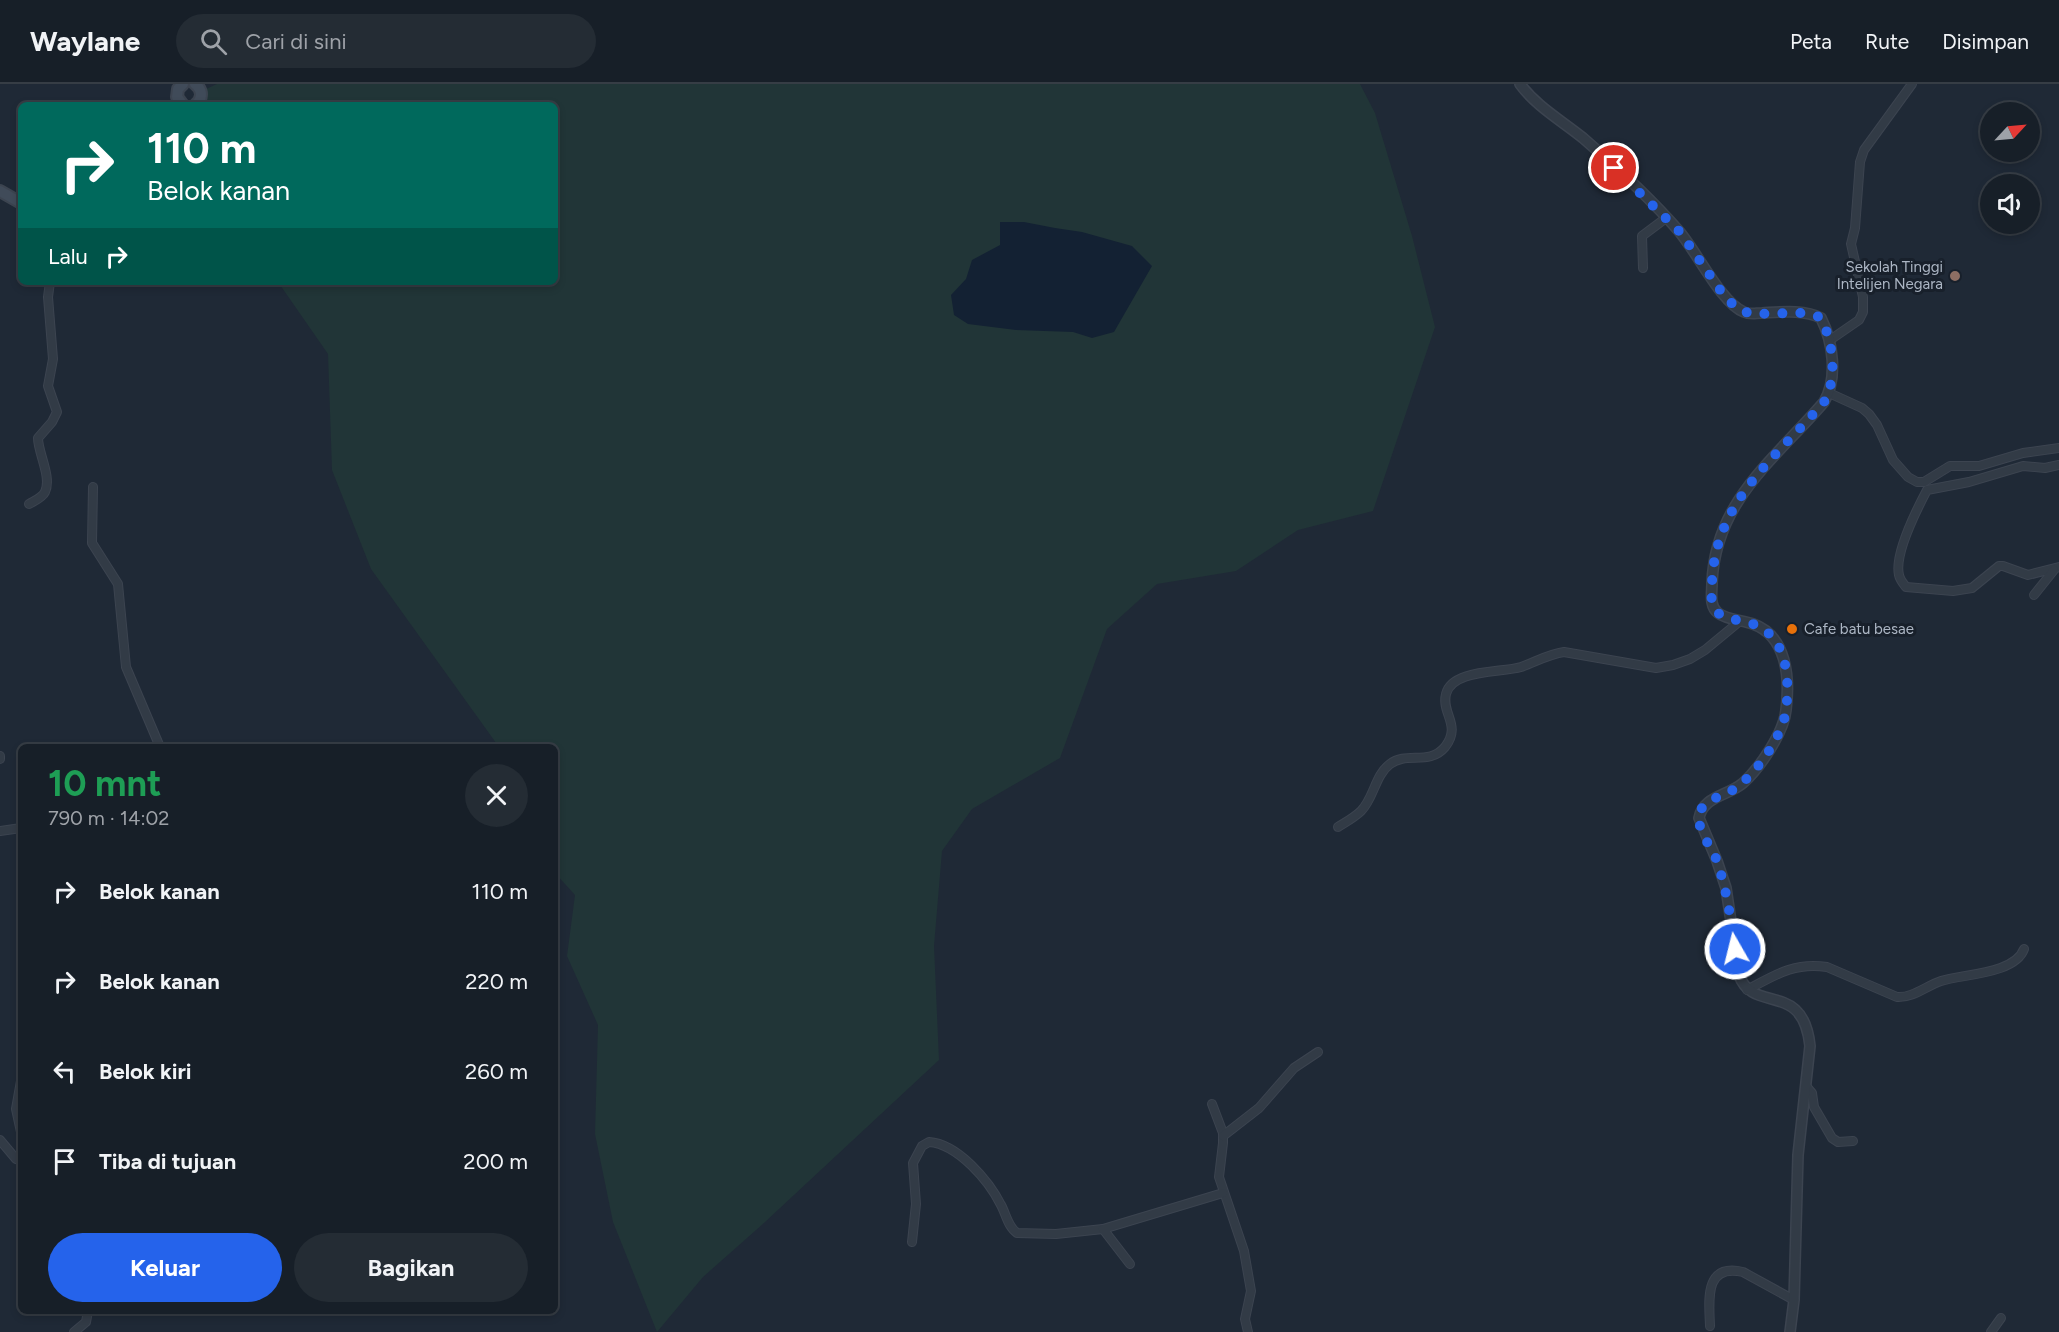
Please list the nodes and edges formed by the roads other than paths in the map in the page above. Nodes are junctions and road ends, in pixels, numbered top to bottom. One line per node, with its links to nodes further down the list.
1 (1520, 84): 9 (street)
2 (1912, 84): 12 (street)
3 (199, 85): 6 (main road)
4 (180, 88): 5 (main road)
5 (173, 102)
6 (198, 102)
7 (0, 191): 8 (main road)
8 (18, 201)
9 (1666, 218): 10 (street); 12 (street)
10 (1643, 268)
11 (50, 285): 18 (street)
12 (1830, 340): 13 (street)
13 (1829, 393): 16 (street); 21 (street)
14 (2059, 448): 16 (street)
15 (2059, 465): 16 (street)
16 (1925, 486): 19 (street)
17 (93, 488): 22 (street)
18 (29, 504)
19 (2057, 568): 20 (street)
20 (2034, 594)
21 (1740, 621): 23 (street); 27 (street)
22 (159, 744)
23 (1338, 827)
24 (18, 828): 25 (street)
25 (0, 831)
26 (2024, 949): 27 (street)
27 (1747, 990): 29 (street)
28 (1318, 1052): 33 (street)
29 (1806, 1086): 35 (street); 41 (street)
30 (18, 1098): 32 (street)
31 (1212, 1104): 33 (street)
32 (18, 1118)
33 (1223, 1136): 37 (street)
34 (0, 1140): 36 (street)
35 (1853, 1141)
36 (18, 1159)
37 (1223, 1192): 38 (street); 46 (street)
38 (1103, 1229): 39 (street); 40 (street)
39 (912, 1242)
40 (1130, 1264)
41 (1794, 1300): 44 (street); 47 (street)
42 (87, 1314): 45 (street)
43 (2001, 1318): 48 (street)
44 (1710, 1326)
45 (74, 1332)
46 (1248, 1332)
47 (1790, 1332)
48 (1991, 1332)

